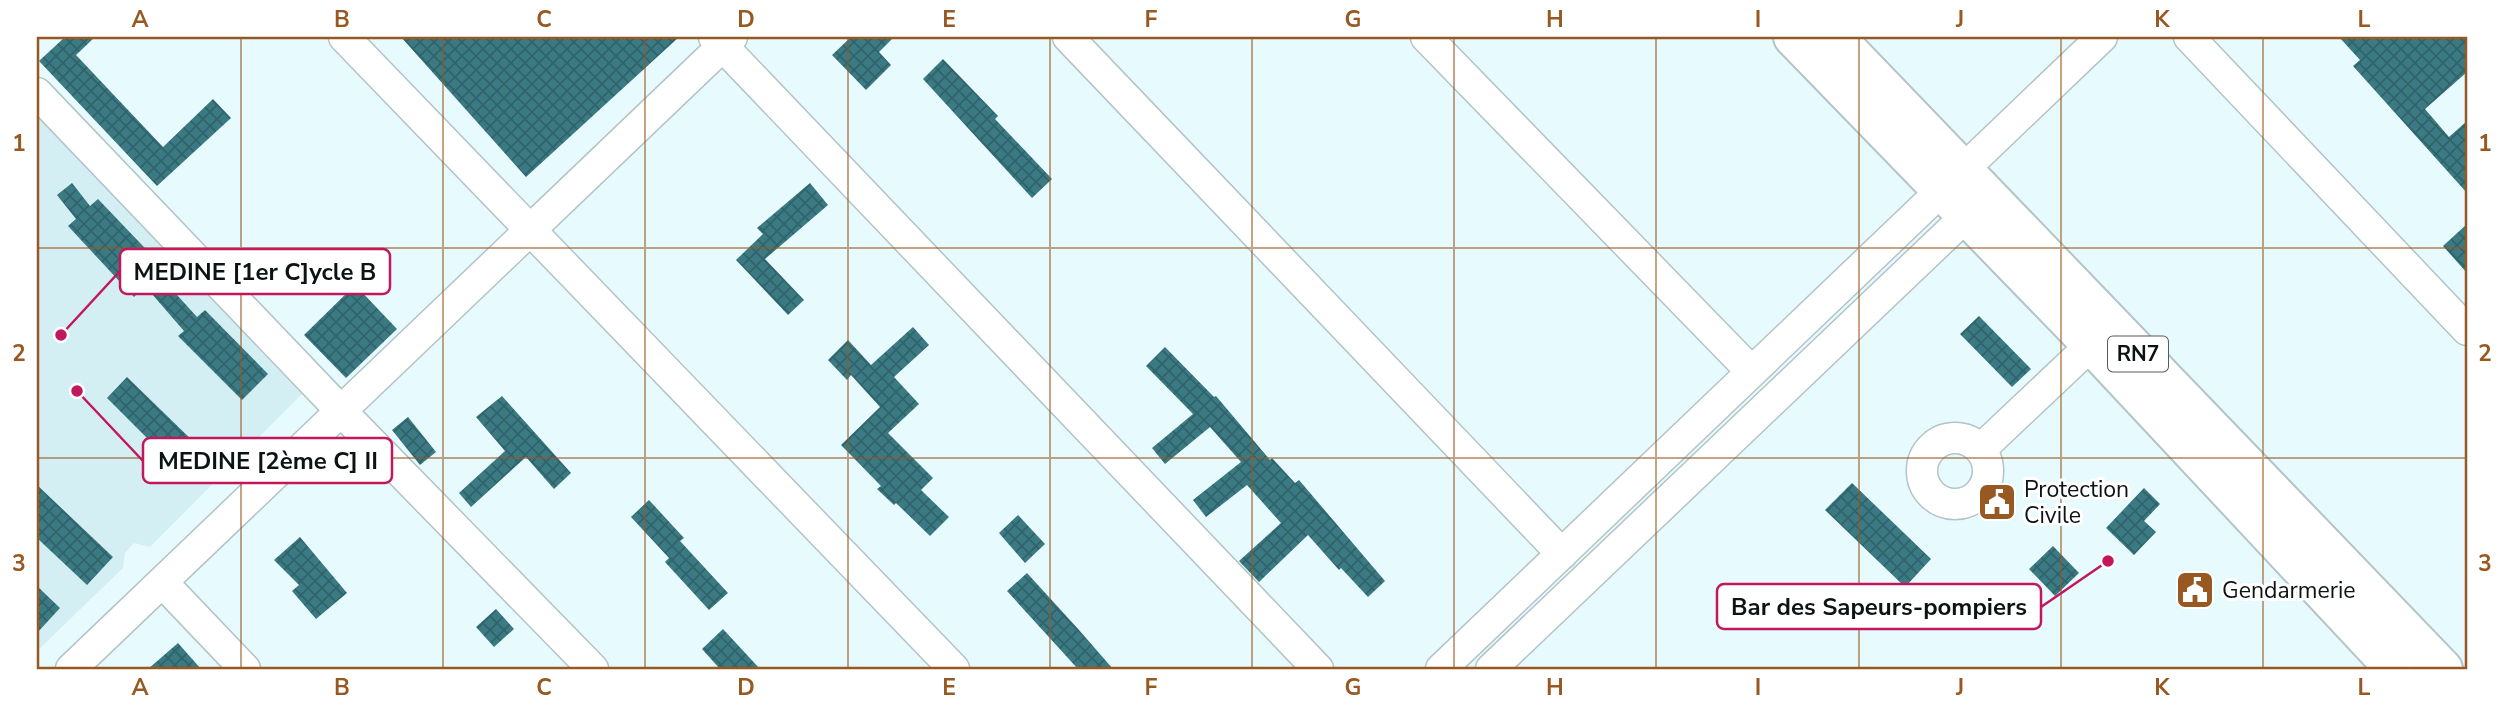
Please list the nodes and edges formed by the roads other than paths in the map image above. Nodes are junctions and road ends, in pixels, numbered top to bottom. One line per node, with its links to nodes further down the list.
1 (344, 37): 11 (street)
2 (1068, 37): 17 (street)
3 (1426, 37): 14 (street)
4 (1793, 37): 10 (highway, RN7)
5 (1835, 37): 10 (highway, RN7)
6 (2102, 37): 10 (street)
7 (2189, 37): 12 (street)
8 (722, 40): 11 (street); 24 (street)
9 (37, 93): 15 (street)
10 (1964, 194): 13 (highway, RN7); 14 (street); 26 (street)
11 (529, 231): 15 (street); 23 (street)
12 (2467, 330)
13 (2101, 335): 16 (street); 19 (highway, RN7)
14 (1752, 372): 17 (street)
15 (341, 411): 18 (street); 22 (street)
16 (1981, 449)
17 (1562, 554): 25 (street)
18 (162, 582): 20 (street); 21 (street)
19 (2392, 658): 27 (highway, RN7)
20 (71, 669)
21 (245, 669)
22 (593, 669)
23 (954, 669)
24 (1318, 669)
25 (1441, 669)
26 (1491, 669)
27 (2443, 669)

